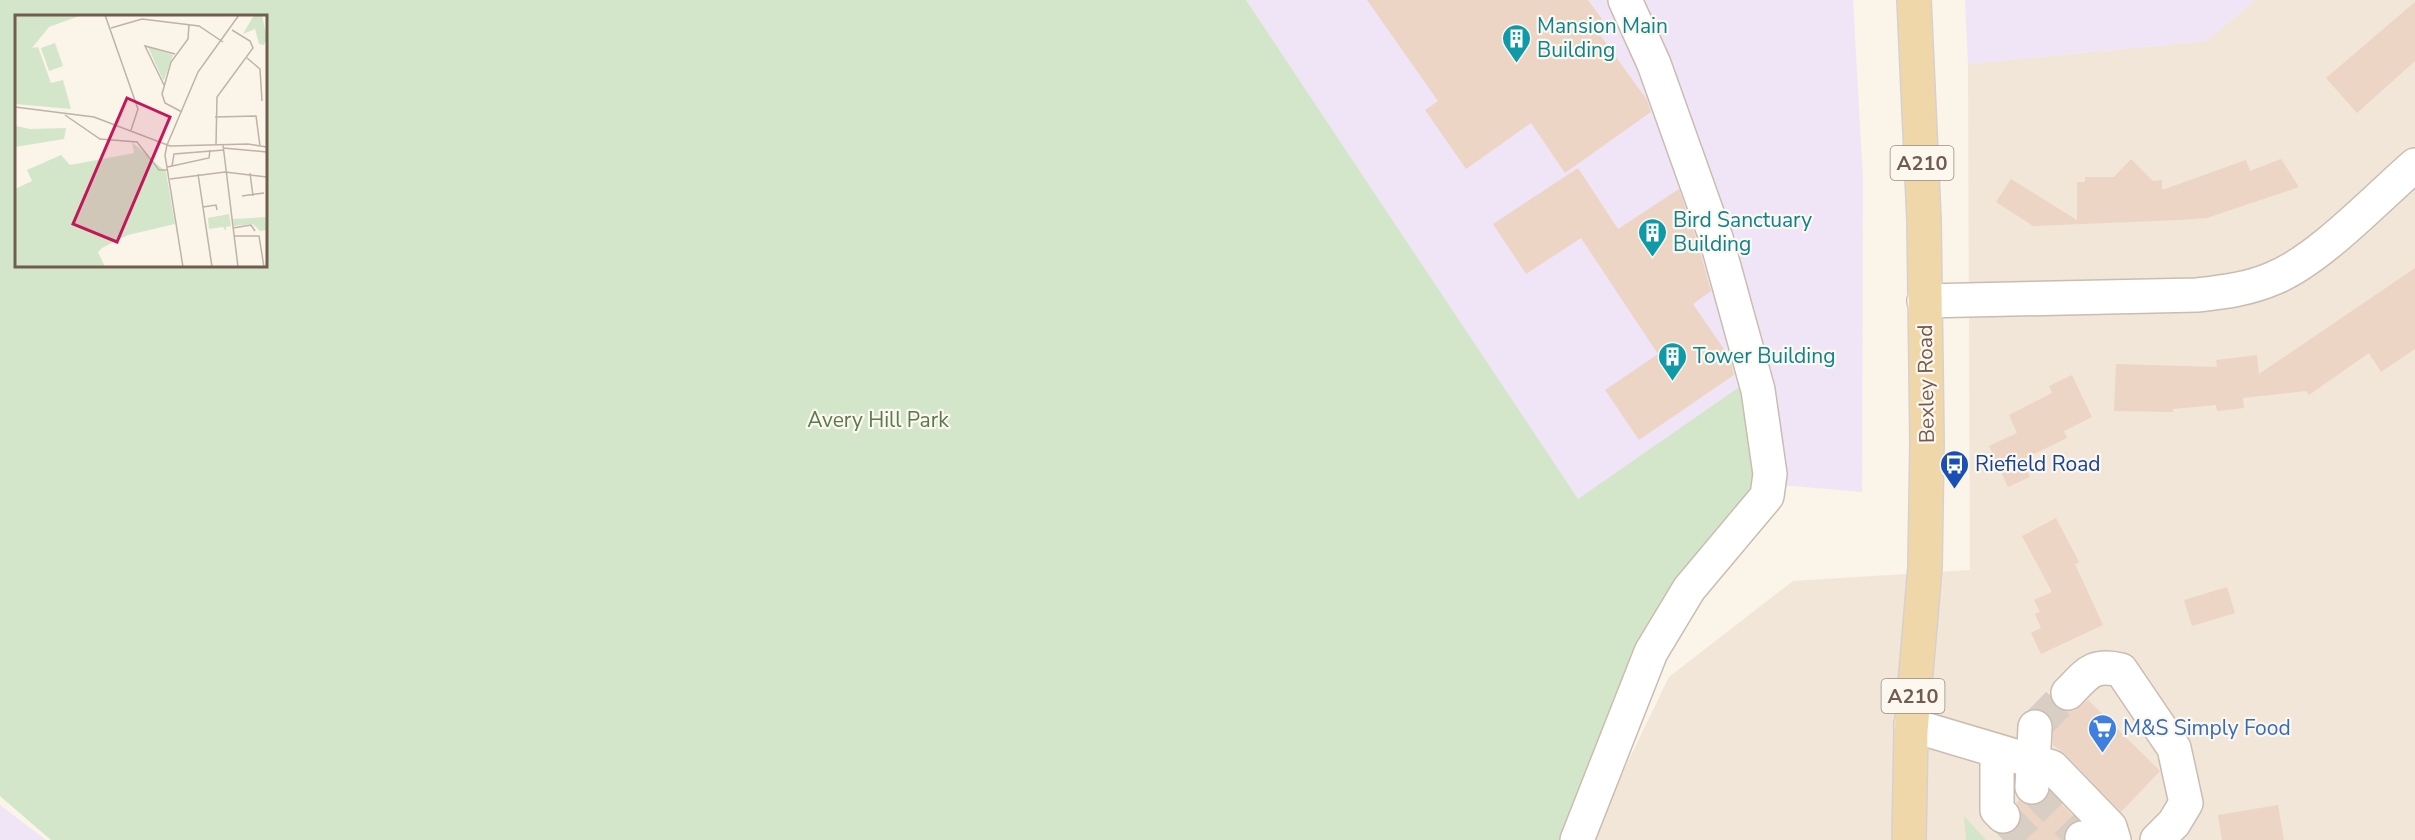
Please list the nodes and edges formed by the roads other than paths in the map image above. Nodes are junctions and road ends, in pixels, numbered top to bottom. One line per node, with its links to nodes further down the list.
1 (1625, 0): 10 (street)
2 (1914, 0): 4 (main road, Bexley Road / A210)
3 (2415, 165): 4 (street)
4 (1924, 301): 6 (main road, Bexley Road / A210)
5 (2068, 693): 12 (street)
6 (1911, 725): 8 (street); 9 (main road, Bexley Road / A210)
7 (2035, 727): 8 (street)
8 (2013, 783): 11 (street)
9 (1903, 835)
10 (1577, 840)
11 (2114, 840)
12 (2157, 840)

